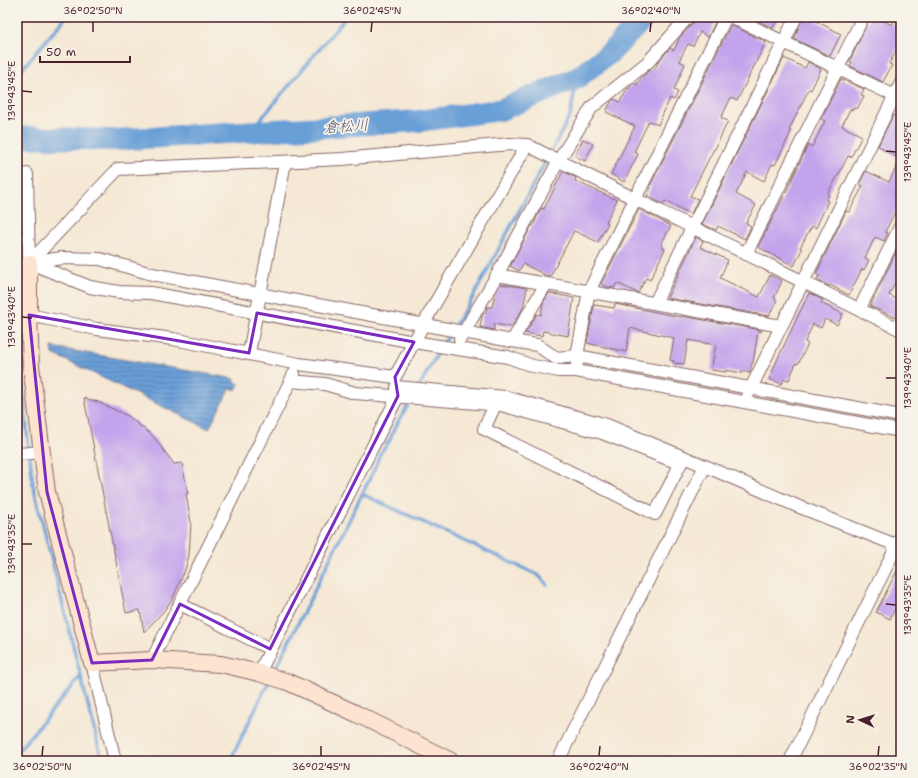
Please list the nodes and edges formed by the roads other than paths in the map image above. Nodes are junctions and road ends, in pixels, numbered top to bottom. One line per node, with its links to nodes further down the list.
1 (688, 17): 11 (street)
2 (726, 17): 14 (street)
3 (732, 17): 6 (street)
4 (796, 17): 6 (street)
5 (863, 17): 7 (street)
6 (784, 42): 7 (street); 16 (street)
7 (838, 68): 9 (street); 17 (street)
8 (901, 83): 9 (street)
9 (898, 97): 20 (street)
10 (527, 145): 11 (street); 12 (street); 28 (street)
11 (559, 160): 14 (street); 19 (street)
12 (285, 162): 18 (street); 23 (street)
13 (27, 174): 18 (street)
14 (635, 199): 16 (street); 22 (street)
15 (901, 225): 25 (street)
16 (692, 227): 17 (street); 24 (street)
17 (746, 254): 20 (street)
18 (29, 263): 23 (street); 26 (street); 27 (street)
19 (497, 275): 21 (street); 31 (street)
20 (803, 282): 25 (street); 29 (street)
21 (546, 284): 22 (street); 32 (street)
22 (589, 291): 24 (street); 37 (street)
23 (260, 294): 26 (street); 28 (street)
24 (655, 303): 29 (street)
25 (859, 310): 30 (street)
26 (257, 313): 33 (street); 36 (street)
27 (29, 315): 36 (street); 48 (street)
28 (424, 325): 31 (street); 33 (street)
29 (781, 326): 43 (street)
30 (901, 330)
31 (464, 332): 32 (street); 35 (street)
32 (512, 341): 34 (street)
33 (414, 342): 35 (street); 42 (street)
34 (537, 345): 37 (street); 39 (street)
35 (456, 349): 39 (street)
36 (249, 354): 38 (street)
37 (577, 356): 40 (street); 43 (street)
38 (300, 364): 41 (street); 42 (street)
39 (533, 366): 40 (street)
40 (576, 371): 44 (street)
41 (291, 381): 42 (street); 53 (street)
42 (397, 387): 45 (street); 50 (street); 54 (street)
43 (751, 387): 44 (street); 46 (street)
44 (744, 402): 47 (street)
45 (495, 405): 50 (street); 50 (street)
46 (901, 416)
47 (901, 431)
48 (42, 452): 49 (street); 56 (street)
49 (17, 456)
50 (682, 460): 51 (street)
51 (705, 466): 52 (street); 60 (street)
52 (900, 543): 61 (street)
53 (180, 604): 54 (street); 55 (street)
54 (270, 649): 57 (street)
55 (152, 660): 56 (street); 57 (street)
56 (92, 663): 58 (street)
57 (259, 673): 59 (street)
58 (115, 761)
59 (451, 761)
60 (558, 761)
61 (790, 761)

